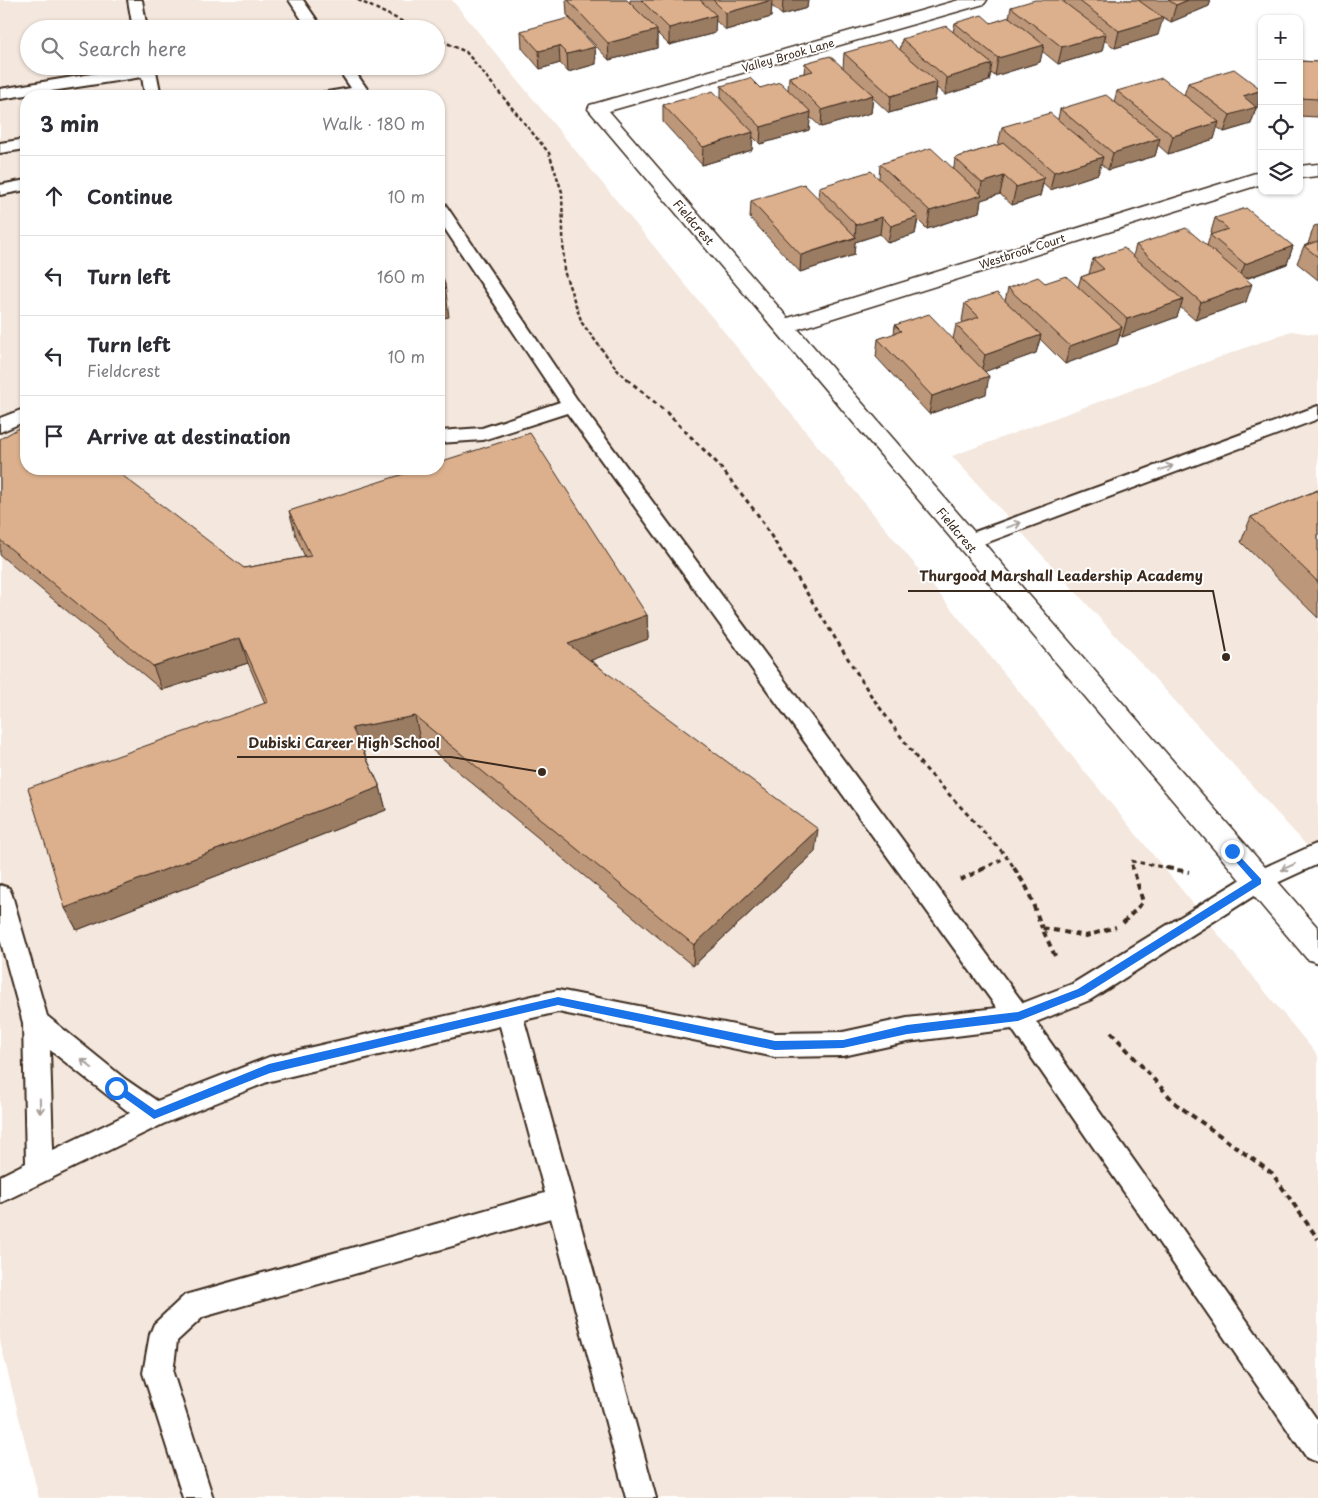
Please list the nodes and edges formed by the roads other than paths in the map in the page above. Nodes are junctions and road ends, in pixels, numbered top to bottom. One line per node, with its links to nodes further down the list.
1 (135, 0): 4 (lane)
2 (296, 0): 5 (lane)
3 (964, 2): 14 (street, Valley Brook Lane)
4 (138, 20)
5 (310, 20)
6 (112, 75): 9 (lane)
7 (149, 75): 10 (lane)
8 (349, 75): 11 (lane)
9 (24, 90)
10 (152, 90)
11 (359, 90)
12 (20, 91): 13 (lane)
13 (0, 94)
14 (597, 109): 23 (street, Fieldcrest)
15 (20, 145): 16 (lane)
16 (0, 148)
17 (1318, 170): 18 (street)
18 (1303, 172)
19 (1258, 178): 23 (street, Westbrook Court)
20 (20, 187): 21 (lane)
21 (0, 190)
22 (445, 217): 24 (lane)
23 (784, 327): 31 (street, Fieldcrest)
24 (571, 405): 30 (lane); 37 (lane)
25 (20, 410): 27 (lane)
26 (1318, 412): 31 (lane, one-way to 26)
27 (0, 414)
28 (20, 417): 29 (lane)
29 (0, 426)
30 (445, 437)
31 (968, 542): 33 (street, Fieldcrest)
32 (1318, 853): 33 (lane, one-way to 33)
33 (1258, 881): 35 (street, Fieldcrest); 37 (lane)
34 (0, 896): 38 (lane)
35 (1318, 950)
36 (509, 1012): 37 (lane); 39 (lane); 42 (lane)
37 (1018, 1016): 43 (lane)
38 (36, 1023): 39 (lane, one-way to 38); 40 (lane, one-way to 40)
39 (154, 1115): 40 (lane)
40 (40, 1171): 41 (lane)
41 (0, 1190)
42 (561, 1202): 44 (lane); 45 (lane)
43 (1318, 1447)
44 (198, 1498)
45 (641, 1498)

